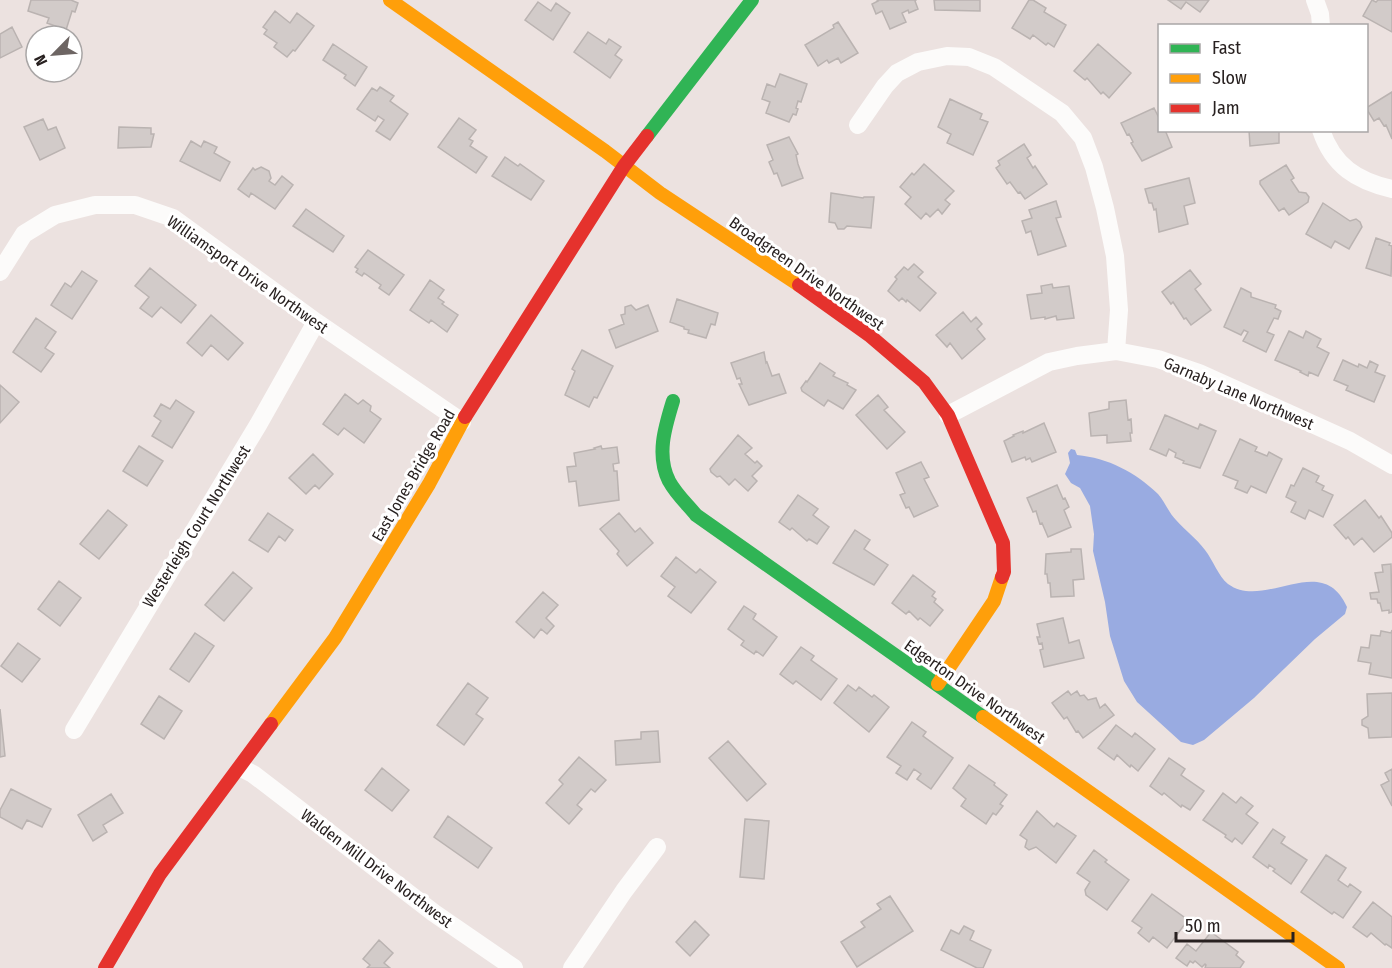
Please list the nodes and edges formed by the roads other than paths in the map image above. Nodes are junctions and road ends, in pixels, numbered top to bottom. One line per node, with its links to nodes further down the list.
1 (390, 0): 7 (street, Broadgreen Drive Northwest)
2 (752, 0): 7 (street, East Jones Bridge Road)
3 (1315, 0): 4 (street)
4 (1321, 24)
5 (858, 125): 11 (street)
6 (1322, 132): 8 (street)
7 (624, 166): 13 (street, Broadgreen Drive Northwest); 14 (street, East Jones Bridge Road)
8 (1392, 189)
9 (0, 272): 10 (street, Williamsport Drive Northwest)
10 (316, 322): 14 (street, Williamsport Drive Northwest); 17 (street, Westerleigh Court Northwest)
11 (1116, 351): 13 (street, Garnaby Lane Northwest); 15 (street, Garnaby Lane Northwest)
12 (673, 401): 16 (street, Edgerton Drive Northwest)
13 (948, 415): 16 (street, Broadgreen Drive Northwest)
14 (462, 422): 18 (street, East Jones Bridge Road)
15 (1392, 465)
16 (938, 684): 23 (street, Edgerton Drive Northwest)
17 (74, 730)
18 (241, 768): 20 (street, East Jones Bridge Road); 21 (street, Walden Mill Drive Northwest)
19 (657, 847): 22 (street)
20 (105, 968)
21 (514, 968)
22 (572, 968)
23 (1338, 968)

